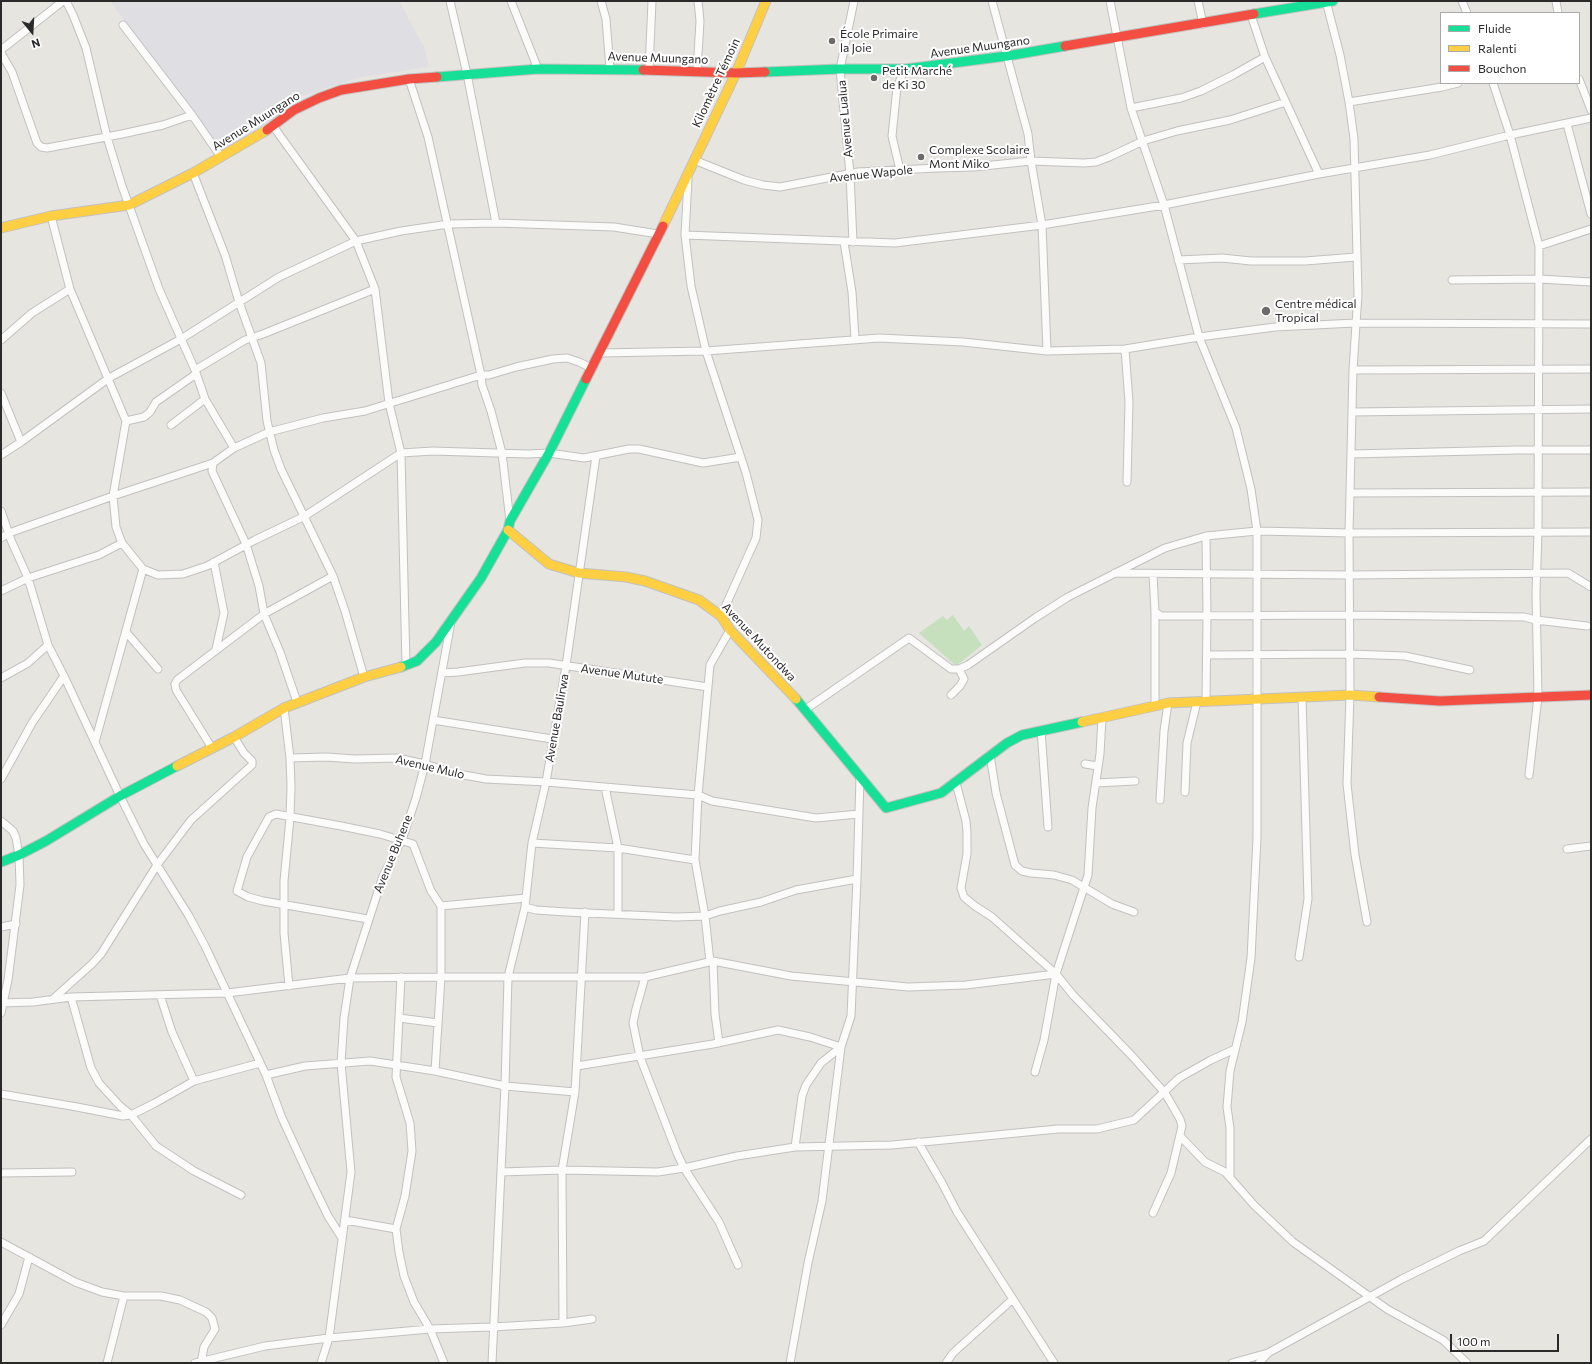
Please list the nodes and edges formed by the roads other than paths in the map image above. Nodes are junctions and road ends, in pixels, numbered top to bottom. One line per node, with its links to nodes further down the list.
1 (64, 1): 21 (street); 46 (street)
2 (450, 1): 32 (street)
3 (511, 1): 25 (street)
4 (601, 1): 26 (street)
5 (652, 1): 29 (street)
6 (698, 1): 30 (street)
7 (766, 1): 31 (street, Kilomètre Témoin)
8 (854, 1): 27 (street, Avenue Lualua)
9 (992, 1): 23 (street)
10 (1110, 1): 20 (street)
11 (1198, 1): 18 (street)
12 (1462, 1): 15 (street)
13 (1556, 1): 16 (street)
14 (1328, 2): 17 (street, Avenue Muungano); 38 (street)
15 (1467, 12)
16 (1558, 12)
17 (1251, 15): 18 (street, Avenue Muungano); 24 (street)
18 (1203, 24): 20 (street, Avenue Muungano)
19 (123, 25): 41 (street)
20 (1117, 38): 23 (street, Avenue Muungano); 39 (street)
21 (1, 50)
22 (1, 53): 46 (street)
23 (1007, 56): 28 (street, Avenue Muungano); 50 (street)
24 (1265, 57): 37 (street); 39 (street)
25 (538, 69): 26 (street, Avenue Muungano); 32 (street, Avenue Muungano)
26 (610, 69): 29 (street, Avenue Muungano)
27 (840, 69): 28 (street, Avenue Muungano); 31 (street, Avenue Muungano); 54 (street, Avenue Lualua)
28 (905, 69): 52 (street)
29 (649, 70): 30 (street, Avenue Muungano)
30 (697, 71): 31 (street, Avenue Muungano)
31 (736, 72): 49 (street, Kilomètre Témoin)
32 (467, 74): 33 (street, Avenue Muungano); 61 (street)
33 (409, 79): 44 (street, Avenue Muungano); 62 (street)
34 (1580, 82): 40 (street)
35 (1454, 84): 38 (street)
36 (1493, 84): 45 (street)
37 (1286, 102): 47 (street, Avenue Wapole); 55 (street)
38 (1349, 102): 51 (street)
39 (1131, 108): 47 (street)
40 (1591, 110)
41 (192, 115): 46 (street); 48 (street)
42 (1591, 118): 43 (street)
43 (1566, 124): 45 (street); 59 (street)
44 (273, 126): 48 (street, Avenue Muungano); 68 (street)
45 (1510, 135): 51 (street); 71 (street)
46 (106, 137): 57 (street)
47 (1144, 141): 50 (street, Avenue Wapole); 58 (street)
48 (221, 157): 53 (street, Avenue Muungano)
49 (694, 160): 54 (street, Avenue Wapole); 56 (street, Kilomètre Témoin)
50 (1031, 161): 52 (street, Avenue Wapole); 63 (street)
51 (1354, 169): 55 (street); 72 (street)
52 (900, 170): 54 (street, Avenue Wapole)
53 (194, 173): 57 (street, Avenue Muungano); 79 (street)
54 (850, 174): 70 (street, Avenue Lualua)
55 (1319, 174): 58 (street)
56 (688, 175): 66 (street, Kilomètre Témoin); 67 (street)
57 (129, 205): 60 (street, Avenue Muungano); 87 (street)
58 (1164, 205): 63 (street); 73 (street)
59 (1591, 214)
60 (51, 216): 64 (street, Avenue Muungano); 77 (street)
61 (496, 223): 62 (street); 66 (street)
62 (449, 224): 68 (street); 97 (street)
63 (1042, 225): 70 (street); 90 (street)
64 (1, 228)
65 (1591, 229): 71 (street)
66 (658, 234): 91 (street, Kilomètre Témoin)
67 (685, 235): 69 (street); 89 (street)
68 (356, 241): 78 (street); 79 (street)
69 (844, 242): 70 (street); 85 (street)
70 (853, 242)
71 (1539, 246): 74 (street)
72 (1356, 258): 73 (street); 80 (street)
73 (1178, 260): 83 (street)
74 (1539, 279): 75 (street); 76 (street); 81 (street)
75 (1452, 280)
76 (1591, 282)
77 (70, 289): 86 (street); 98 (street)
78 (375, 290): 84 (street); 101 (street)
79 (239, 302): 84 (street); 87 (street)
80 (1355, 322): 81 (street); 83 (street); 95 (street)
81 (1538, 323): 82 (street); 93 (street)
82 (1591, 324)
83 (1199, 337): 88 (street); 128 (street)
84 (252, 338): 96 (street); 107 (street)
85 (855, 339): 89 (street); 90 (street)
86 (1, 340)
87 (181, 340): 96 (street); 98 (street)
88 (1125, 349): 90 (street); 120 (street)
89 (706, 350): 91 (street); 118 (street)
90 (1047, 350)
91 (599, 354): 92 (street, Kilomètre Témoin)
92 (591, 368): 97 (street); 114 (street, Kilomètre Témoin)
93 (1538, 369): 94 (street); 95 (street); 102 (street)
94 (1591, 369)
95 (1353, 370): 104 (street)
96 (196, 372): 100 (street); 105 (street)
97 (481, 375): 101 (street); 113 (street)
98 (109, 378): 105 (street); 108 (street)
99 (1, 393): 108 (street)
100 (205, 399): 106 (street); 109 (street)
101 (389, 403): 107 (street); 112 (street)
102 (1538, 409): 103 (street); 104 (street); 110 (street)
103 (1591, 409)
104 (1352, 412): 115 (street)
105 (126, 421): 124 (street)
106 (171, 425)
107 (269, 432): 109 (street); 126 (street)
108 (21, 442): 116 (street)
109 (234, 448): 119 (street)
110 (1538, 450): 111 (street); 115 (street); 123 (street)
111 (1591, 450)
112 (401, 453): 113 (street); 126 (street); 166 (street)
113 (502, 453): 114 (street); 127 (street)
114 (549, 453): 117 (street); 127 (street, Kilomètre Témoin)
115 (1351, 454): 122 (street)
116 (1, 455)
117 (596, 456): 118 (street); 139 (street, Avenue Baulirwa)
118 (741, 457): 153 (street)
119 (213, 463): 124 (street); 136 (street)
120 (1127, 482)
121 (1591, 492): 123 (street)
122 (1350, 493): 123 (street); 132 (street)
123 (1538, 493): 129 (street)
124 (113, 496): 131 (street); 135 (street)
125 (1, 511): 131 (street)
126 (305, 516): 136 (street); 146 (street)
127 (509, 525): 139 (street, Avenue Mutondwa); 157 (street, Kilomètre Témoin)
128 (1257, 531): 132 (street); 133 (street); 144 (street)
129 (1538, 531): 130 (street); 132 (street); 141 (street)
130 (1591, 532)
131 (9, 533): 134 (street); 147 (street)
132 (1349, 533): 145 (street)
133 (1206, 536): 140 (street); 143 (street)
134 (1, 538)
135 (122, 543): 138 (street); 147 (street)
136 (246, 544): 137 (street); 151 (street)
137 (214, 562): 138 (street); 162 (street)
138 (143, 569): 160 (street)
139 (579, 573): 153 (street, Avenue Mutondwa); 167 (street, Avenue Baulirwa)
140 (1115, 573): 142 (street); 169 (street)
141 (1536, 573): 145 (street); 148 (street); 156 (street)
142 (1153, 574): 143 (street); 150 (street)
143 (1206, 574): 144 (street); 154 (street)
144 (1257, 574): 145 (street); 155 (street)
145 (1349, 575): 152 (street)
146 (333, 576): 151 (street); 173 (street)
147 (28, 578): 149 (street); 161 (street)
148 (1591, 587)
149 (1, 591)
150 (1155, 612): 154 (street); 185 (street)
151 (264, 614): 162 (street); 182 (street)
152 (1350, 615): 155 (street); 156 (street); 163 (street)
153 (721, 616): 159 (street, Avenue Mutondwa)
154 (1207, 616): 155 (street); 164 (street)
155 (1257, 616): 165 (street)
156 (1536, 620): 158 (street); 180 (street)
157 (452, 622): 166 (street, Kilomètre Témoin); 171 (street, Avenue Buhene)
158 (1587, 626)
159 (730, 630): 175 (street); 187 (street, Avenue Mutondwa)
160 (126, 632): 168 (street); 193 (street)
161 (48, 645): 172 (street); 174 (street)
162 (216, 650): 194 (street)
163 (1350, 654): 165 (street); 170 (street); 177 (street)
164 (1207, 655): 165 (street); 183 (street)
165 (1257, 655): 181 (street)
166 (406, 666): 173 (street, Kilomètre Témoin)
167 (566, 666): 171 (street, Avenue Mutute); 175 (street, Avenue Mutute); 192 (street, Avenue Baulirwa)
168 (158, 669)
169 (958, 669): 176 (street); 187 (street)
170 (1470, 670)
171 (442, 673): 189 (street, Avenue Buhene)
172 (64, 676): 193 (street); 202 (street)
173 (364, 676): 182 (street, Kilomètre Témoin)
174 (1, 678)
175 (708, 687): 209 (street)
176 (951, 695)
177 (1350, 695): 179 (street); 180 (street); 236 (street)
178 (1591, 695): 180 (street)
179 (1302, 697): 181 (street); 239 (street)
180 (1538, 697): 200 (street)
181 (1257, 699): 183 (street); 260 (street)
182 (297, 702): 186 (street, Kilomètre Témoin)
183 (1201, 702): 184 (street); 208 (street)
184 (1168, 703): 185 (street); 211 (street)
185 (1156, 706): 188 (street)
186 (284, 708): 191 (street, Kilomètre Témoin); 196 (street)
187 (806, 709): 201 (street, Avenue Mutondwa)
188 (1102, 718): 190 (street); 199 (street)
189 (433, 720): 192 (street); 197 (street, Avenue Buhene)
190 (1041, 730): 195 (street); 215 (street)
191 (234, 737): 194 (street, Kilomètre Témoin); 224 (street)
192 (552, 740): 204 (street, Avenue Baulirwa)
193 (95, 742): 210 (street)
194 (212, 748): 210 (street, Kilomètre Témoin)
195 (990, 755): 205 (street); 226 (street)
196 (290, 758): 197 (street, Avenue Mulo); 213 (street)
197 (425, 764): 204 (street, Avenue Mulo); 216 (street, Avenue Buhene)
198 (1086, 764): 199 (street)
199 (1098, 766): 206 (street)
200 (1529, 775)
201 (860, 778): 205 (street, Avenue Mutondwa); 212 (street)
202 (1, 779)
203 (1135, 781): 206 (street)
204 (546, 782): 207 (street, Avenue Mulo); 217 (street, Avenue Baulirwa)
205 (956, 783): 241 (street)
206 (1096, 783): 226 (street)
207 (605, 787): 209 (street, Avenue Mulo); 219 (street)
208 (1185, 792)
209 (698, 795): 212 (street, Avenue Mulo); 222 (street)
210 (120, 796): 221 (street, Kilomètre Témoin); 224 (street)
211 (1160, 800)
212 (859, 814): 225 (street)
213 (290, 818): 216 (street); 228 (street); 228 (street)
214 (1, 822): 221 (street)
215 (1048, 827)
216 (402, 840): 229 (street); 235 (street, Avenue Buhene)
217 (532, 843): 219 (street); 227 (street, Avenue Baulirwa)
218 (1591, 846): 220 (street)
219 (618, 848): 222 (street); 233 (street)
220 (1566, 849)
221 (19, 854): 223 (street, Kilomètre Témoin); 237 (street)
222 (695, 860): 234 (street)
223 (1, 862)
224 (157, 865): 250 (street); 253 (street)
225 (857, 879): 234 (street); 248 (street)
226 (1084, 888): 232 (street); 241 (street)
227 (526, 898): 229 (street); 230 (street, Avenue Baulirwa)
228 (284, 905): 235 (street); 249 (street)
229 (441, 906): 243 (street)
230 (525, 907): 231 (street); 244 (street, Avenue Baulirwa)
231 (585, 912): 233 (street); 242 (street)
232 (1134, 912)
233 (618, 913): 234 (street)
234 (705, 916): 240 (street)
235 (368, 919): 246 (street, Avenue Buhene)
236 (1367, 922)
237 (16, 924): 238 (street); 254 (street)
238 (1, 927)
239 (1299, 957)
240 (712, 962): 245 (street); 248 (street); 258 (street)
241 (1056, 974): 248 (street); 267 (street); 272 (street)
242 (582, 976): 244 (street); 245 (street); 265 (street)
243 (441, 977): 244 (street); 247 (street); 257 (street)
244 (508, 977): 270 (street, Avenue Baulirwa)
245 (645, 977): 261 (street)
246 (350, 978): 247 (street); 249 (street); 263 (street, Avenue Buhene)
247 (401, 978): 256 (street)
248 (853, 981): 259 (street)
249 (289, 986): 250 (street)
250 (227, 993): 251 (street); 262 (street)
251 (160, 995): 252 (street); 269 (street)
252 (71, 997): 253 (street); 274 (street)
253 (54, 999): 254 (street)
254 (2, 1003): 255 (street)
255 (1, 1013)
256 (399, 1018): 257 (street); 264 (street)
257 (438, 1022): 266 (street)
258 (719, 1043): 259 (street); 261 (street)
259 (841, 1047): 278 (street); 279 (street)
260 (1235, 1049): 272 (street); 285 (street)
261 (640, 1057): 265 (street); 280 (street)
262 (260, 1063): 268 (street); 269 (street)
263 (341, 1063): 264 (street); 268 (street); 288 (street, Avenue Buhene)
264 (397, 1065): 266 (street); 289 (street)
265 (577, 1066): 271 (street)
266 (435, 1071): 270 (street)
267 (1036, 1072)
268 (266, 1075): 290 (street)
269 (194, 1081): 274 (street)
270 (505, 1086): 271 (street); 283 (street, Avenue Baulirwa)
271 (575, 1092): 281 (street)
272 (1165, 1093): 275 (street); 277 (street)
273 (1, 1094): 274 (street)
274 (131, 1115): 286 (street)
275 (1180, 1136): 285 (street); 287 (street)
276 (1591, 1139): 295 (street)
277 (918, 1142): 278 (street); 296 (street)
278 (830, 1145): 279 (street); 309 (street)
279 (795, 1147): 280 (street)
280 (684, 1168): 281 (street); 293 (street)
281 (562, 1170): 283 (street); 298 (street)
282 (72, 1172): 284 (street)
283 (501, 1172): 300 (street, Avenue Baulirwa)
284 (1, 1173)
285 (1230, 1177): 295 (street)
286 (241, 1195)
287 (1153, 1213)
288 (345, 1220): 289 (street); 290 (street, Avenue Buhene)
289 (396, 1228): 301 (street)
290 (342, 1238): 302 (street, Avenue Buhene)
291 (1, 1242): 292 (street)
292 (29, 1257): 294 (street); 299 (street)
293 (738, 1265)
294 (124, 1296): 304 (street); 305 (street)
295 (1370, 1297): 303 (street); 314 (street)
296 (1013, 1299): 310 (street); 311 (street)
297 (592, 1319): 298 (street)
298 (563, 1323): 300 (street)
299 (1, 1325)
300 (492, 1327): 301 (street); 308 (street, Avenue Baulirwa)
301 (430, 1329): 302 (street); 307 (street)
302 (329, 1338): 304 (street); 306 (street, Avenue Buhene)
303 (1268, 1353): 312 (street); 313 (street)
304 (199, 1362)
305 (107, 1363)
306 (321, 1363)
307 (444, 1363)
308 (492, 1363)
309 (790, 1363)
310 (946, 1363)
311 (1054, 1363)
312 (1232, 1363)
313 (1259, 1363)
314 (1467, 1363)

